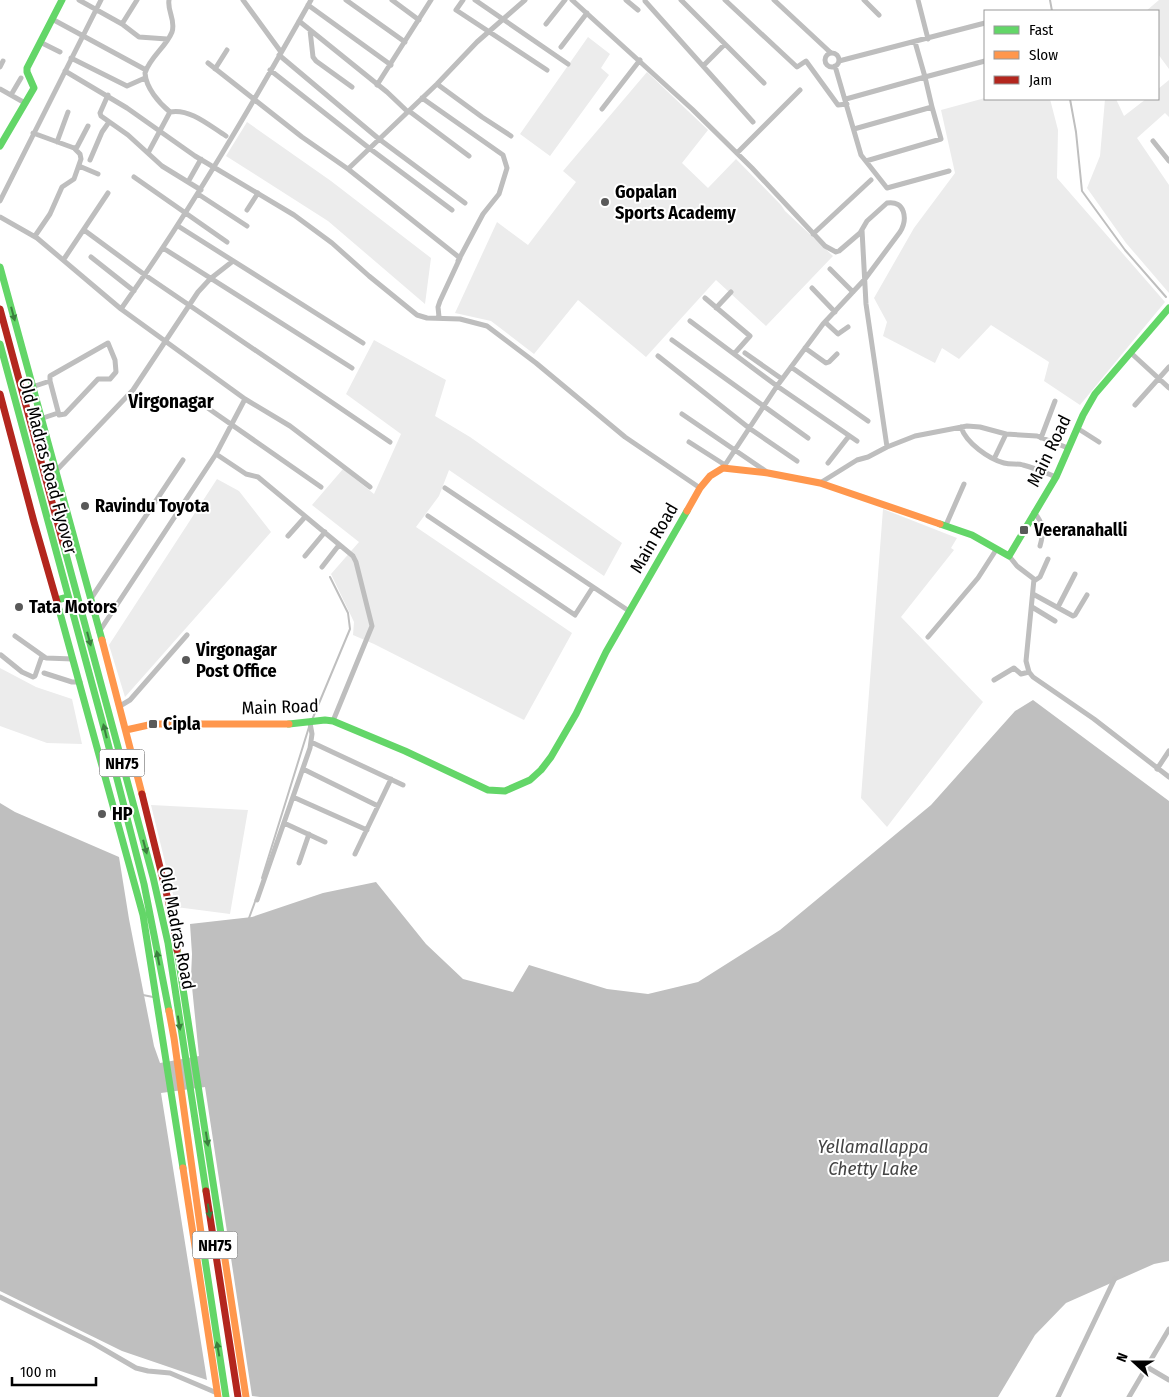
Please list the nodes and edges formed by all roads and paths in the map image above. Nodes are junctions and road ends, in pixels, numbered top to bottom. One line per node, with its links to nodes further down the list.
1 (62, 0): 27 (main road)
2 (79, 0): 23 (street)
3 (101, 0): 23 (street)
4 (137, 0): 32 (street)
5 (170, 0): 37 (street)
6 (243, 0): 46 (street)
7 (346, 0): 40 (street)
8 (392, 0): 29 (street)
9 (431, 0): 29 (street)
10 (463, 0): 35 (street)
11 (475, 0): 28 (street)
12 (526, 0): 28 (street)
13 (565, 0): 33 (street)
14 (572, 0): 25 (street)
15 (626, 0): 24 (street)
16 (645, 0): 56 (street)
17 (680, 0): 42 (street)
18 (725, 0): 77 (street)
19 (774, 0): 47 (street)
20 (864, 0): 26 (street)
21 (918, 0): 38 (street)
22 (310, 2): 30 (street); 54 (street)
23 (96, 10): 32 (street); 36 (street)
24 (638, 10)
25 (587, 13): 43 (street); 49 (street)
26 (879, 15)
27 (52, 19): 36 (street); 39 (main road)
28 (504, 19): 35 (street); 55 (street)
29 (419, 20): 40 (street)
30 (298, 21): 34 (street); 46 (street)
31 (984, 23): 38 (street)
32 (122, 24): 37 (street)
33 (546, 24)
34 (310, 30): 69 (street); 70 (street)
35 (488, 32): 63 (street); 68 (street)
36 (82, 35): 48 (street); 61 (street)
37 (167, 39): 61 (street)
38 (928, 39): 41 (street)
39 (40, 42): 45 (street); 78 (main road)
40 (405, 42): 54 (street)
41 (915, 42): 51 (street); 64 (street)
42 (725, 44): 56 (street); 67 (street)
43 (561, 46)
44 (227, 50): 59 (street)
45 (60, 52)
46 (280, 53): 62 (street); 92 (street)
47 (831, 54): 51 (street); 57 (street)
48 (71, 58): 60 (street); 66 (street)
49 (640, 60): 80 (street); 99 (street)
50 (3, 61): 58 (street)
51 (839, 61): 57 (street)
52 (984, 61): 64 (street)
53 (208, 62): 59 (street)
54 (391, 64): 69 (street)
55 (568, 64)
56 (703, 66): 85 (street)
57 (835, 66): 77 (street)
58 (0, 67)
59 (215, 68): 75 (street)
60 (65, 70): 74 (street); 89 (street)
61 (146, 70): 66 (street)
62 (270, 70): 75 (street); 97 (street)
63 (547, 70)
64 (925, 77): 77 (street); 79 (street)
65 (21, 78): 73 (street)
66 (145, 78): 82 (street)
67 (764, 82)
68 (437, 84): 76 (street); 91 (street)
69 (377, 85): 83 (street)
70 (352, 88)
71 (0, 89): 73 (street)
72 (800, 90): 99 (street)
73 (11, 95): 78 (street)
74 (108, 95): 84 (street); 88 (street)
75 (254, 98): 106 (street); 107 (street)
76 (422, 98): 83 (street); 133 (street)
77 (847, 102): 87 (street)
78 (25, 103): 95 (main road)
79 (932, 107): 87 (street); 103 (street)
80 (602, 110)
81 (68, 112): 94 (street)
82 (170, 112): 88 (street); 90 (street)
83 (409, 112): 92 (street); 100 (street)
84 (110, 122): 98 (street); 102 (street)
85 (753, 122)
86 (88, 126): 96 (street)
87 (854, 129): 103 (street)
88 (160, 131): 98 (street); 101 (street)
89 (33, 133): 94 (street); 116 (street)
90 (226, 136)
91 (512, 136)
92 (379, 139): 97 (street); 117 (street)
93 (1153, 141): 104 (street)
94 (57, 142): 96 (street)
95 (0, 146)
96 (74, 148): 105 (street)
97 (369, 148): 107 (street); 119 (street)
98 (148, 153): 112 (street)
99 (737, 153): 126 (street)
100 (469, 156)
101 (201, 159): 106 (street); 112 (street)
102 (90, 160)
103 (866, 161): 108 (street)
104 (1169, 161)
105 (79, 166): 109 (street); 127 (street)
106 (214, 167): 113 (street); 115 (street)
107 (348, 169): 133 (street)
108 (949, 171)
109 (98, 174)
110 (134, 177): 120 (street)
111 (871, 180): 126 (street)
112 (188, 182): 113 (street)
113 (199, 192): 120 (street); 123 (street)
114 (108, 193): 124 (street)
115 (258, 193): 118 (street); 150 (street)
116 (0, 201)
117 (465, 203)
118 (247, 210)
119 (452, 210)
120 (186, 212): 122 (street); 128 (street)
121 (0, 216): 127 (street)
122 (178, 226): 129 (street); 132 (street)
123 (247, 226)
124 (84, 230): 131 (street); 136 (street)
125 (862, 230): 126 (street); 138 (street); 138 (street)
126 (813, 234)
127 (35, 236): 131 (street)
128 (227, 242)
129 (163, 248): 136 (street); 137 (street)
130 (91, 257): 140 (street)
131 (64, 259): 148 (street)
132 (232, 261): 137 (street); 156 (street)
133 (458, 261): 150 (street)
134 (0, 267): 171 (main road, one-way to 171)
135 (830, 269): 142 (street)
136 (145, 276): 140 (street); 144 (street)
137 (210, 279): 144 (street); 166 (street)
138 (865, 279): 142 (street); 195 (street)
139 (812, 288): 149 (street)
140 (134, 292): 148 (street)
141 (731, 292): 145 (street)
142 (853, 292): 149 (street)
143 (705, 298): 145 (street)
144 (189, 305): 155 (street); 192 (street)
145 (716, 308): 161 (street)
146 (1169, 308): 160 (main road, Main Road)
147 (0, 309): 206 (main road, Old Madras Road Flyover / NH75)
148 (121, 309): 155 (street)
149 (835, 312): 152 (street)
150 (439, 317): 213 (street)
151 (690, 321): 161 (street)
152 (825, 322): 153 (street); 158 (street)
153 (848, 327)
154 (672, 340): 178 (street)
155 (166, 342): 174 (street); 204 (street)
156 (363, 343)
157 (0, 344): 232 (main road, Old Madras Road Flyover / NH75)
158 (805, 348): 162 (street); 164 (street)
159 (745, 353): 168 (street)
160 (1131, 353): 167 (street); 186 (main road, Main Road)
161 (734, 354): 170 (street)
162 (837, 354)
163 (658, 356): 185 (street)
164 (791, 367): 168 (street); 182 (street)
165 (1169, 367): 167 (street)
166 (352, 368)
167 (1158, 378): 172 (street); 177 (street)
168 (782, 379): 170 (street)
169 (50, 381): 171 (street); 179 (street); 179 (street)
170 (777, 386): 178 (street); 188 (street)
171 (32, 387): 181 (main road)
172 (1169, 388)
173 (0, 394): 233 (main road)
174 (245, 399): 183 (street); 211 (street)
175 (1055, 400): 190 (street)
176 (202, 404): 183 (street)
177 (1135, 405)
178 (763, 407): 185 (street); 189 (street)
179 (58, 413): 181 (street)
180 (682, 414): 197 (street)
181 (40, 419): 204 (main road)
182 (868, 421)
183 (232, 423): 198 (street); 210 (street)
184 (961, 427): 187 (street); 195 (street); 199 (street)
185 (749, 428): 197 (street); 201 (street)
186 (1077, 428): 194 (street); 196 (main road, Main Road)
187 (1006, 434): 190 (street); 199 (street)
188 (849, 436): 191 (street); 202 (street)
189 (808, 438)
190 (1041, 438): 196 (street)
191 (857, 441)
192 (390, 442)
193 (689, 442): 203 (street)
194 (1099, 442)
195 (887, 447): 208 (street)
196 (1068, 448): 207 (main road, Main Road)
197 (735, 450): 203 (street); 205 (street)
198 (216, 454): 216 (street); 239 (street)
199 (994, 459): 207 (street)
200 (183, 460): 234 (street)
201 (797, 461)
202 (828, 463)
203 (724, 467): 205 (main road); 213 (main road, Main Road)
204 (54, 472): 234 (main road)
205 (768, 472): 208 (main road)
206 (44, 474): 270 (main road, Old Madras Road / NH75, one-way to 270)
207 (1056, 477): 214 (main road, Main Road)
208 (820, 483): 217 (main road)
209 (964, 484): 217 (street)
210 (321, 487)
211 (370, 487)
212 (445, 488): 229 (street)
213 (700, 488): 237 (main road, Main Road)
214 (1034, 512): 221 (street); 224 (main road, Main Road)
215 (428, 516): 229 (street)
216 (305, 517): 218 (street); 219 (street)
217 (946, 525): 222 (main road)
218 (325, 532): 220 (street); 223 (street)
219 (288, 536)
220 (339, 545): 226 (street); 251 (street)
221 (1040, 546)
222 (996, 550): 224 (main road); 242 (street)
223 (305, 556)
224 (1009, 556): 228 (street)
225 (1048, 559): 228 (street)
226 (322, 567)
227 (1075, 574): 236 (street)
228 (1034, 581): 230 (street)
229 (593, 587): 237 (street)
230 (1033, 594): 235 (street); 236 (street)
231 (1087, 595): 236 (street)
232 (68, 597): 233 (main road); 270 (main road, Old Madras Road / NH75, one-way to 232)
233 (58, 600): 245 (main road)
234 (90, 600): 239 (main road)
235 (1032, 607): 238 (street); 246 (street)
236 (1058, 607)
237 (629, 612): 251 (main road, Main Road)
238 (1055, 621)
239 (99, 632): 250 (main road)
240 (187, 635): 250 (street)
241 (15, 636): 244 (street)
242 (928, 637)
243 (1, 656): 244 (street)
244 (42, 656): 245 (street)
245 (74, 659): 249 (main road)
246 (1028, 672): 248 (street); 257 (street)
247 (44, 673): 249 (street)
248 (994, 680)
249 (80, 682): 277 (main road)
250 (120, 706): 253 (main road)
251 (333, 721): 252 (main road, Main Road)
252 (310, 723): 253 (main road, Main Road); 254 (street)
253 (126, 730): 274 (main road, one-way to 274)
254 (311, 742): 256 (street); 259 (street)
255 (1169, 751): 257 (street)
256 (303, 769): 261 (street); 262 (street)
257 (1157, 769): 258 (street)
258 (1169, 777)
259 (391, 779): 260 (street); 262 (street)
260 (403, 785)
261 (293, 797): 263 (street); 264 (street)
262 (378, 806): 264 (street)
263 (284, 823): 265 (street); 269 (street)
264 (367, 830): 267 (street)
265 (309, 834): 266 (street); 268 (street)
266 (325, 842)
267 (355, 854)
268 (300, 863)
269 (257, 900)
270 (180, 1057): 274 (main road, Old Madras Road / NH75, one-way to 274); 278 (main road, Old Madras Road / NH75, one-way to 270)
271 (1114, 1278): 281 (street)
272 (0, 1297): 277 (street)
273 (1169, 1329): 275 (street)
274 (234, 1342): 279 (main road, Old Madras Road / NH75); 280 (main road)
275 (1147, 1367): 276 (street); 282 (street)
276 (1169, 1380)
277 (217, 1395)
278 (226, 1397)
279 (238, 1397)
280 (246, 1397)
281 (1058, 1397)
282 (1129, 1397)

